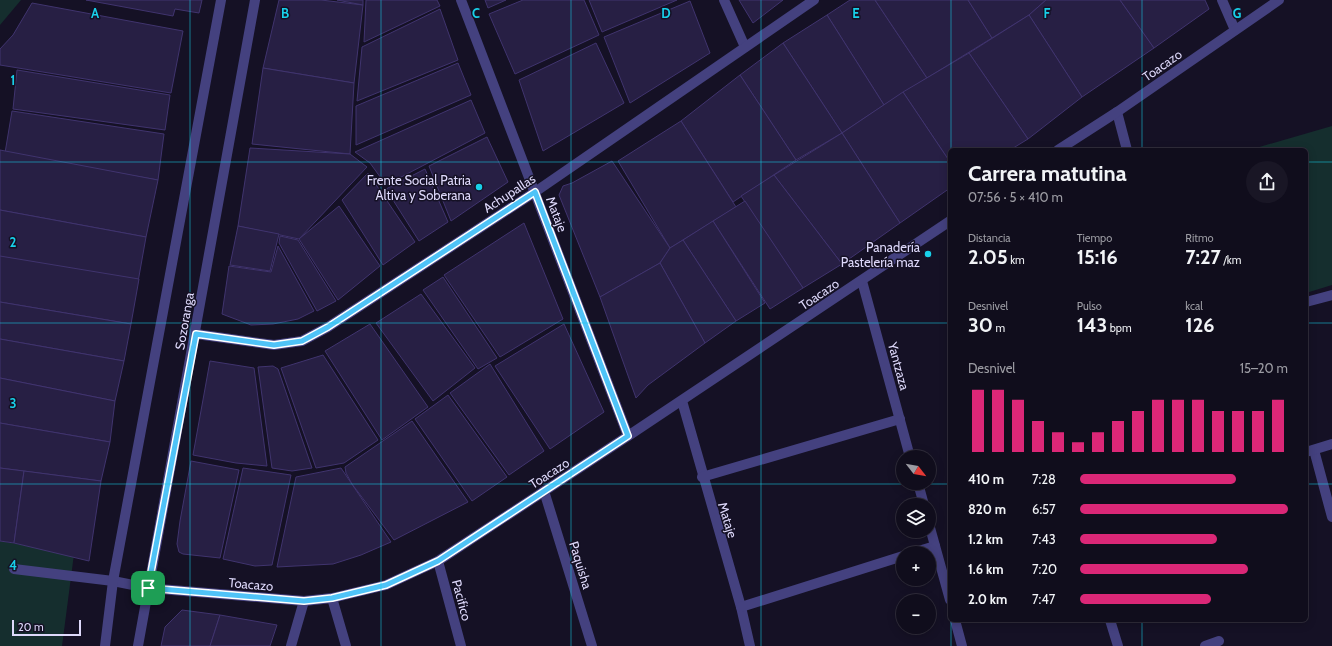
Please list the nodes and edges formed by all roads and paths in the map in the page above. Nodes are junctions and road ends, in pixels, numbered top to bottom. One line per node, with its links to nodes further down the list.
1 (221, 0): 34 (street, Sozoranga)
2 (255, 0): 18 (street, Sozoranga)
3 (461, 0): 13 (street, Mataje)
4 (724, 0): 9 (street)
5 (814, 0): 9 (street, Achupallas)
6 (1222, 0): 8 (street)
7 (1279, 0): 8 (street, Toacazo)
8 (1235, 30): 10 (street, Toacazo)
9 (745, 47): 13 (street, Achupallas)
10 (1117, 112): 11 (street, Toacazo); 12 (street)
11 (1061, 148)
12 (1126, 148)
13 (535, 192): 18 (street, Achupallas); 21 (street, Mataje)
14 (948, 222): 15 (street, Toacazo)
15 (862, 281): 19 (street, Toacazo); 20 (street, Yantzaza)
16 (1332, 294): 17 (street)
17 (1308, 301)
18 (196, 334): 35 (street, Sozoranga)
19 (682, 401): 21 (street, Toacazo); 25 (street, Mataje)
20 (900, 419): 23 (street, Yantzaza); 25 (street)
21 (628, 436): 26 (street, Toacazo)
22 (1332, 444): 24 (street)
23 (908, 450)
24 (1310, 451): 27 (street)
25 (702, 477): 39 (street, Mataje)
26 (544, 491): 32 (street, Toacazo); 48 (street, Paquisha)
27 (1332, 517)
28 (933, 538): 29 (street)
29 (935, 546)
30 (936, 550): 36 (street)
31 (896, 558): 39 (street)
32 (438, 561): 37 (street, Toacazo); 47 (street, Pacifico)
33 (14, 569): 34 (street, Toacazo)
34 (113, 581): 35 (street, Toacazo); 43 (street, Sozoranga)
35 (148, 588): 38 (street, Toacazo); 44 (street, Sozoranga)
36 (948, 593)
37 (332, 598): 38 (street, Toacazo); 46 (street)
38 (304, 601): 45 (street)
39 (741, 607): 49 (street, Mataje)
40 (956, 622): 50 (street)
41 (1111, 622): 51 (street)
42 (1219, 641): 52 (street)
43 (105, 646)
44 (138, 646)
45 (291, 646)
46 (346, 646)
47 (461, 646)
48 (592, 646)
49 (750, 646)
50 (962, 646)
51 (1118, 646)
52 (1205, 646)

